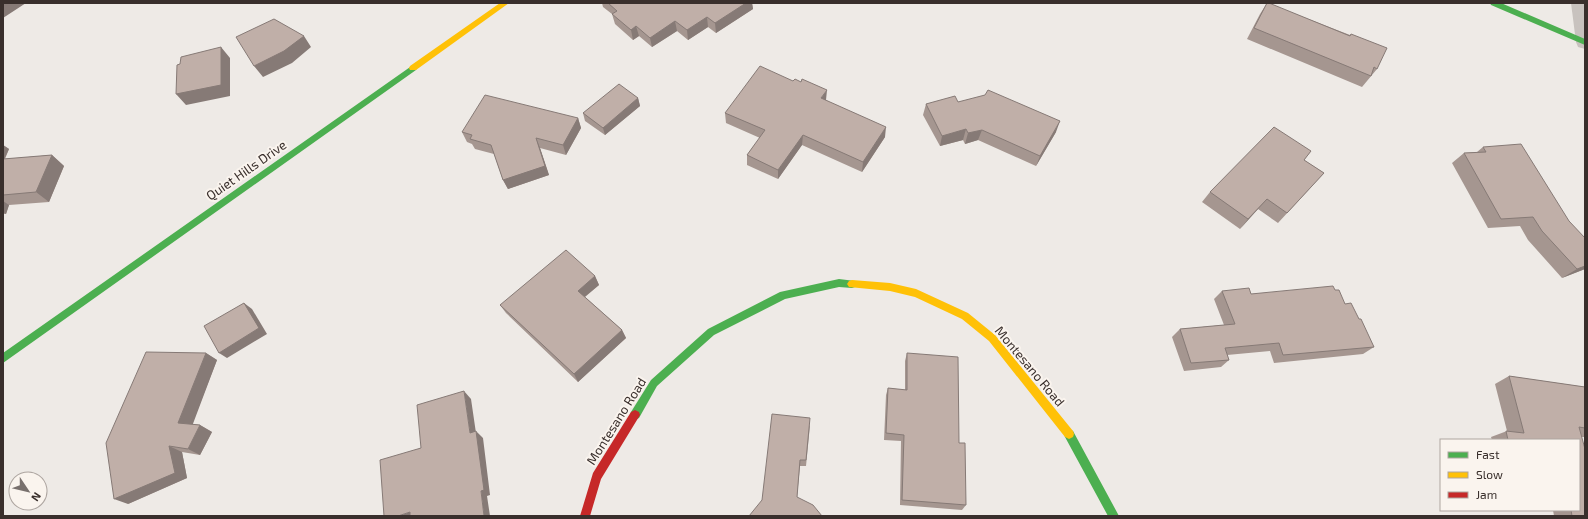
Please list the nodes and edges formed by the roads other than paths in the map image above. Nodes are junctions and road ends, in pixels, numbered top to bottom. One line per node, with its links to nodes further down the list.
1 (505, 3): 5 (street, Quiet Hills Drive)
2 (1494, 3): 4 (street)
3 (1580, 3): 4 (street)
4 (1585, 42)
5 (3, 359)
6 (585, 516): 7 (street, Montesano Road)
7 (1114, 516)

